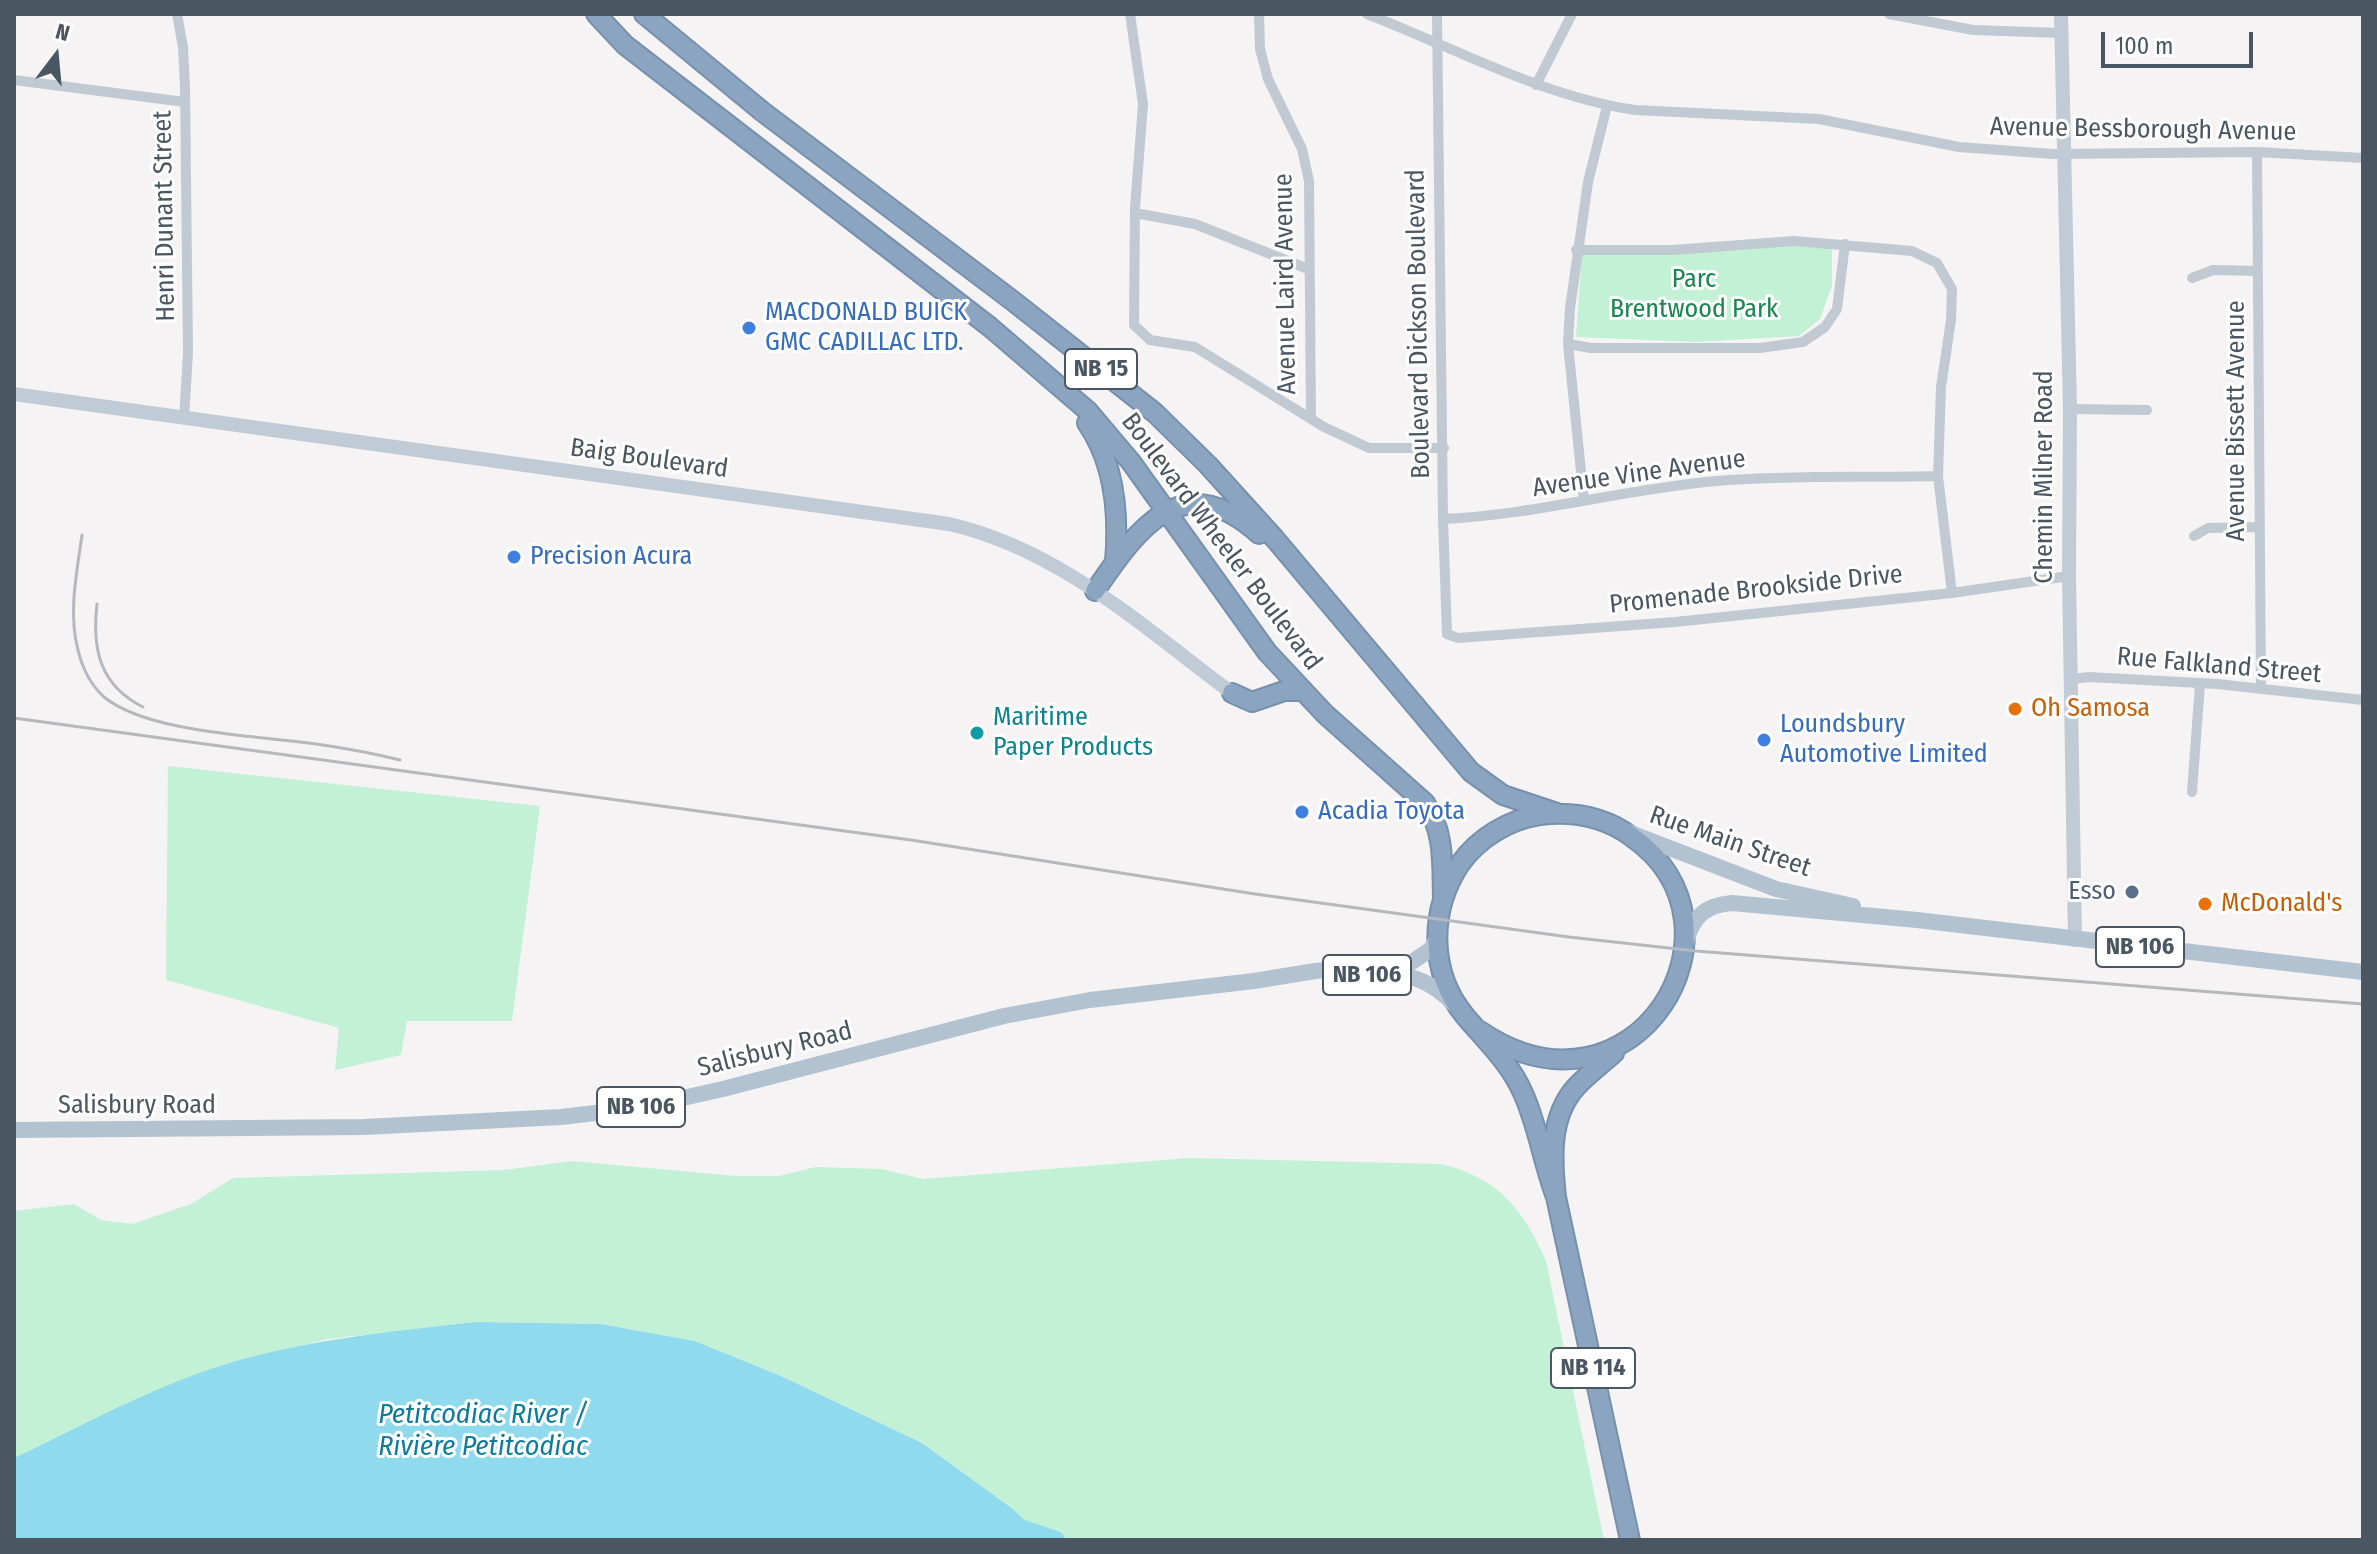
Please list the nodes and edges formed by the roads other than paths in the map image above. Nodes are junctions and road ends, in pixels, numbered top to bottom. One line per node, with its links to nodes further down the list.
1 (177, 14): 17 (street, Henri Dunant Street)
2 (586, 14): 14 (highway)
3 (596, 14): 14 (highway, Boulevard Wheeler Boulevard / NB 15)
4 (644, 14): 43 (highway, Boulevard Wheeler Boulevard / NB 15)
5 (1130, 14): 22 (street)
6 (1259, 14): 25 (street, Avenue Laird Avenue)
7 (1367, 14): 13 (street, Avenue Bessborough Avenue)
8 (1437, 14): 13 (street, Boulevard Dickson Boulevard)
9 (1572, 14): 16 (street)
10 (1889, 14): 12 (street)
11 (2061, 14): 12 (street, Chemin Milner Road)
12 (2061, 33): 20 (street, Chemin Milner Road)
13 (1438, 42): 16 (street, Avenue Bessborough Avenue); 35 (street, Boulevard Dickson Boulevard)
14 (625, 45): 29 (highway, Boulevard Wheeler Boulevard / NB 15)
15 (14, 80): 17 (street)
16 (1536, 85): 18 (street, Avenue Bessborough Avenue)
17 (185, 102): 34 (street, Henri Dunant Street)
18 (1607, 106): 20 (street, Avenue Bessborough Avenue); 24 (street)
19 (2257, 152): 20 (street, Avenue Bessborough Avenue); 21 (street, Avenue Bessborough Avenue); 26 (street, Avenue Bissett Avenue)
20 (2065, 155): 31 (street, Chemin Milner Road)
21 (2363, 158)
22 (1135, 213): 25 (street); 33 (street)
23 (1845, 244): 24 (street); 28 (street); 36 (street)
24 (1576, 250): 28 (street)
25 (1308, 269): 33 (street, Avenue Laird Avenue)
26 (2258, 271): 27 (street); 40 (street, Avenue Bissett Avenue)
27 (2192, 278)
28 (1568, 344): 37 (street)
29 (1053, 380): 38 (highway, Boulevard Wheeler Boulevard / NB 15); 42 (highway)
30 (14, 394): 34 (street, Baig Boulevard)
31 (2070, 409): 32 (street); 44 (street, Chemin Milner Road)
32 (2147, 410)
33 (1311, 418): 35 (street)
34 (184, 419): 45 (street, Baig Boulevard)
35 (1444, 448): 39 (street, Boulevard Dickson Boulevard)
36 (1938, 476): 37 (street, Avenue Vine Avenue); 46 (street)
37 (1584, 501): 39 (street, Avenue Vine Avenue)
38 (1165, 510): 42 (highway); 43 (highway); 51 (highway, Boulevard Wheeler Boulevard / NB 15)
39 (1443, 519): 47 (street, Boulevard Dickson Boulevard)
40 (2260, 527): 41 (street); 50 (street, Avenue Bissett Avenue)
41 (2194, 536)
42 (1115, 562): 45 (highway)
43 (1303, 573): 55 (highway, Boulevard Wheeler Boulevard / NB 15)
44 (2069, 576): 46 (street, Promenade Brookside Drive); 48 (street, Chemin Milner Road)
45 (1095, 591): 52 (street, Baig Boulevard)
46 (1952, 593): 47 (street, Promenade Brookside Drive)
47 (1447, 634)
48 (2072, 679): 49 (street, Rue Falkland Street); 60 (street, Chemin Milner Road)
49 (2200, 684): 50 (street, Rue Falkland Street); 54 (street)
50 (2261, 689): 53 (street, Rue Falkland Street)
51 (1302, 691): 52 (highway); 57 (highway, Boulevard Wheeler Boulevard / NB 15)
52 (1232, 693)
53 (2363, 700)
54 (2192, 792)
55 (1557, 813): 56 (highway); 57 (highway)
56 (1621, 829): 58 (main road, Rue Main Street / NB 106); 61 (highway)
57 (1443, 898): 59 (highway)
58 (1917, 920): 60 (main road, Rue Main Street / NB 106); 61 (main road, Rue Main Street / NB 106)
59 (1436, 940): 63 (main road, Salisbury Road / NB 106); 64 (highway)
60 (2075, 940): 62 (main road, Rue Main Street / NB 106)
61 (1684, 951): 66 (highway)
62 (2363, 972)
63 (1254, 981): 64 (main road, Salisbury Road / NB 106); 67 (main road, Salisbury Road / NB 106)
64 (1465, 1016): 65 (highway)
65 (1480, 1031): 66 (highway); 68 (highway, NB 114)
66 (1628, 1041): 68 (highway, NB 114)
67 (14, 1130)
68 (1556, 1197): 69 (highway, NB 114)
69 (1630, 1540)

